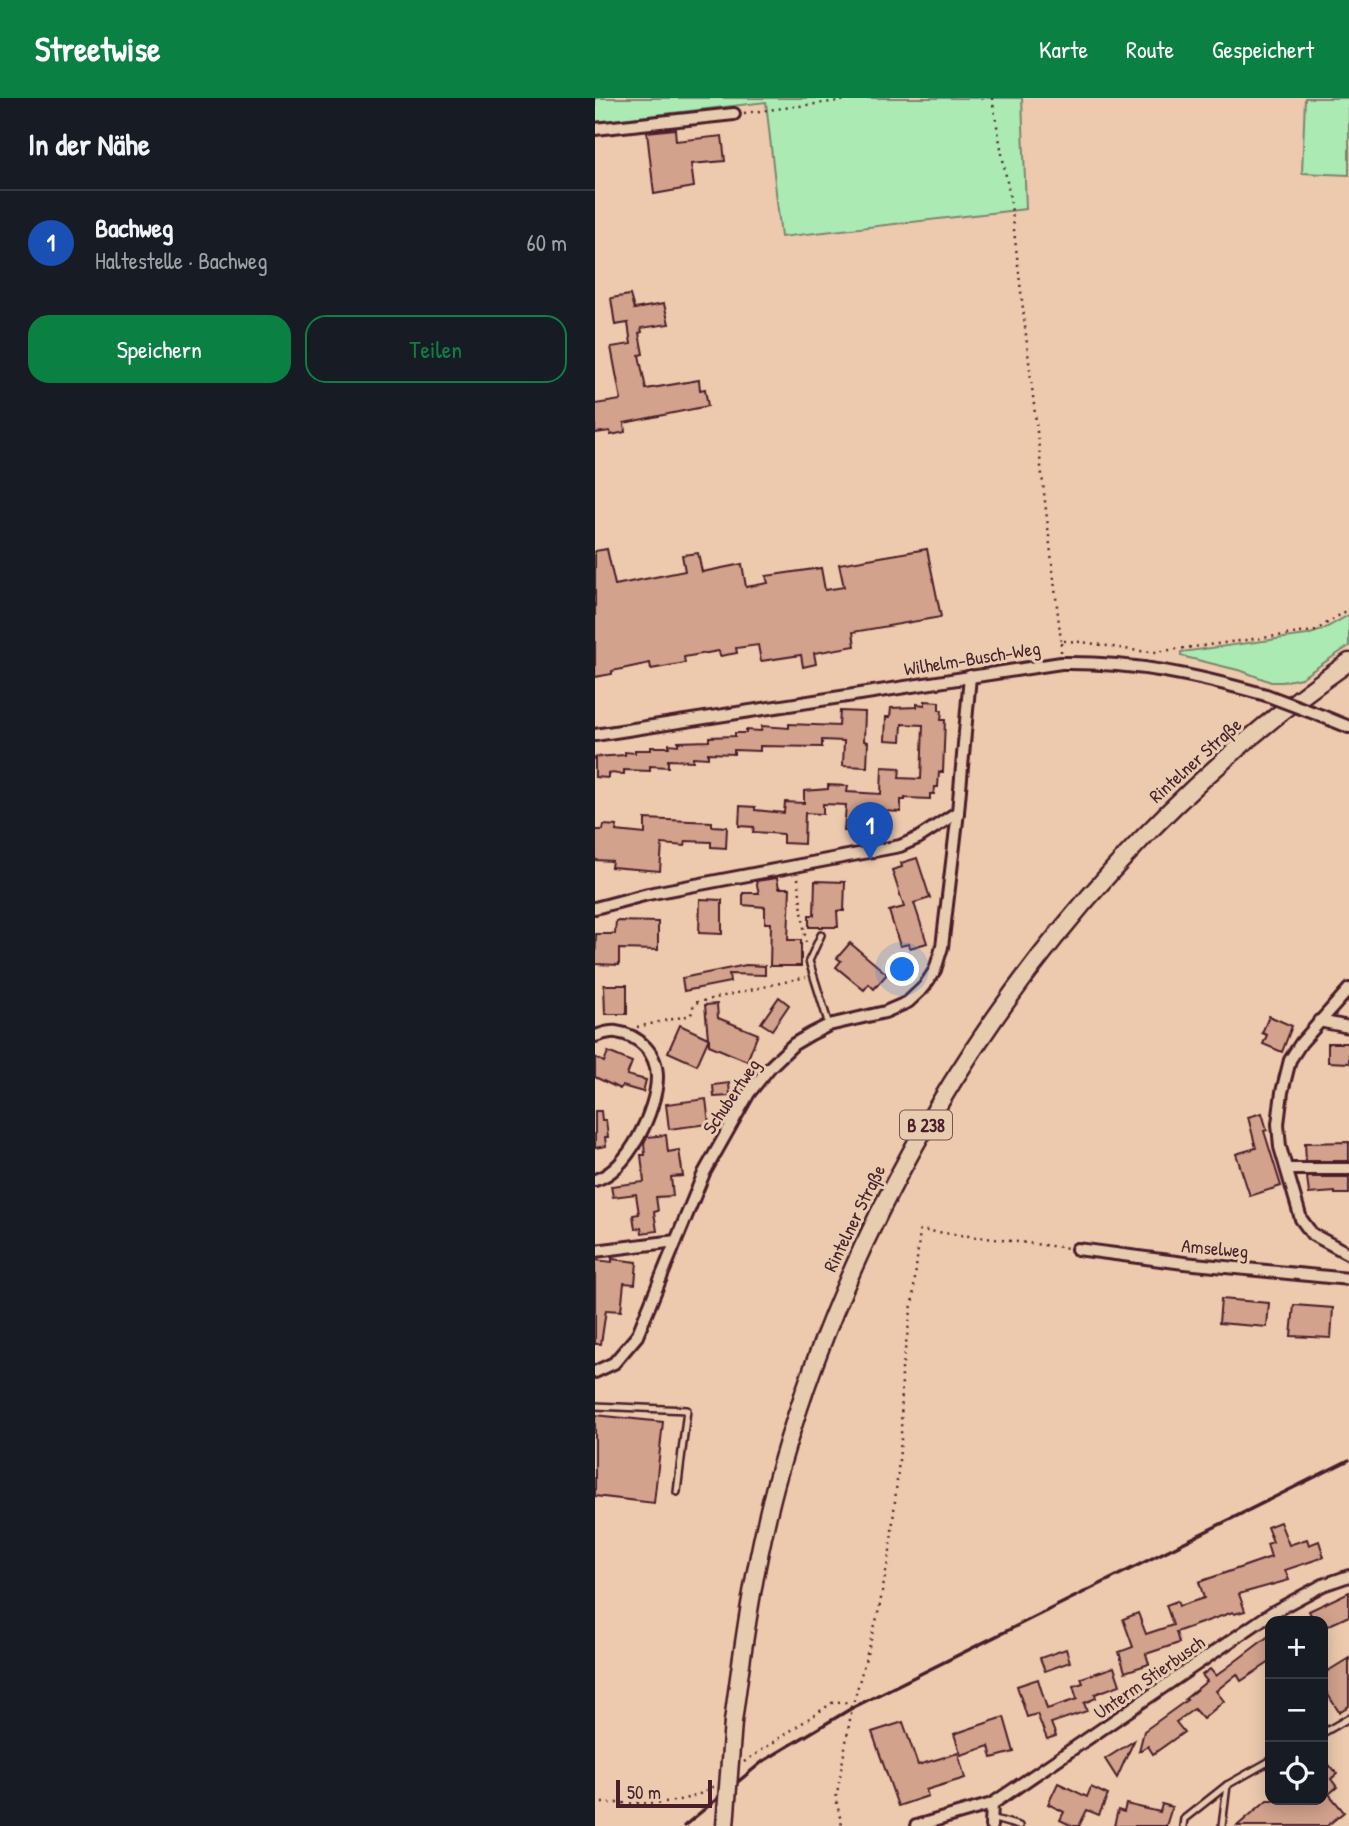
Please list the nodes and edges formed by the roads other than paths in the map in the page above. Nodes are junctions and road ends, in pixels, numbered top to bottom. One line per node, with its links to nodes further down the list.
1 (734, 114): 2 (street)
2 (595, 129)
3 (1349, 662): 33 (main road, Rintelner Straße / B 238, bridge)
4 (970, 676): 5 (street, Wilhelm-Busch-Weg, bridge); 6 (street, Wilhelm-Busch-Weg); 7 (street, Schubertweg)
5 (1349, 727)
6 (595, 736)
7 (958, 811): 8 (street); 12 (street, Schubertweg)
8 (595, 908)
9 (821, 935): 12 (lane)
10 (1349, 989): 11 (street)
11 (1319, 1021): 13 (street); 15 (street)
12 (829, 1025): 18 (street, Schubertweg)
13 (1349, 1027)
14 (595, 1036): 17 (street)
15 (1287, 1169): 16 (street); 21 (street)
16 (1349, 1169)
17 (595, 1180)
18 (676, 1241): 20 (street); 23 (street, Schubertweg)
19 (1077, 1249): 22 (street, Amselweg)
20 (595, 1251)
21 (1349, 1254)
22 (1349, 1279)
23 (595, 1372)
24 (595, 1406): 25 (lane)
25 (677, 1492)
26 (1349, 1576): 31 (street, Unterm Stierbusch)
27 (1349, 1718): 28 (lane)
28 (1328, 1729)
29 (1265, 1765): 30 (lane)
30 (1227, 1785): 36 (lane); 37 (lane)
31 (992, 1804): 32 (street); 34 (street, Unterm Stierbusch)
32 (991, 1822): 35 (lane)
33 (725, 1826)
34 (916, 1826)
35 (1019, 1826)
36 (1183, 1826)
37 (1222, 1826)

